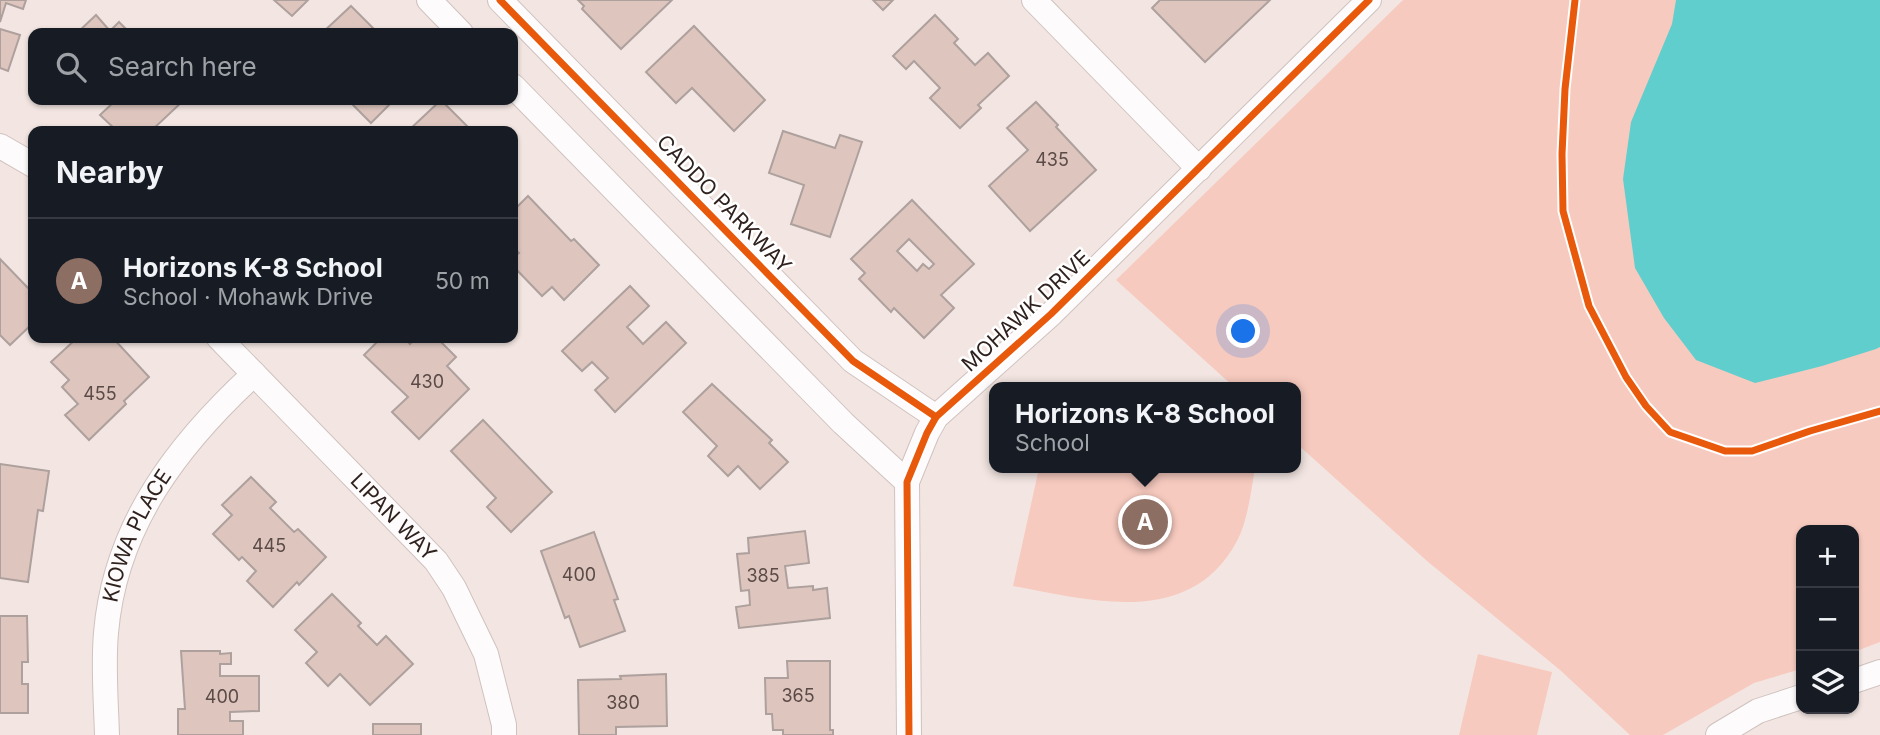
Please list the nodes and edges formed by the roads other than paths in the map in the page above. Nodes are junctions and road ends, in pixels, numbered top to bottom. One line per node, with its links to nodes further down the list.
1 (429, 0): 5 (street)
2 (500, 0): 12 (street, CADDO PARKWAY)
3 (1034, 0): 9 (street)
4 (1369, 0): 9 (street, MOHAWK DRIVE)
5 (456, 28)
6 (518, 91): 13 (street)
7 (0, 146): 8 (street)
8 (28, 162)
9 (1199, 169): 12 (street, MOHAWK DRIVE)
10 (224, 343): 11 (street, LIPAN WAY)
11 (254, 374): 17 (street, KIOWA PLACE); 18 (street, LIPAN WAY)
12 (936, 417): 13 (street, MOHAWK DRIVE)
13 (907, 482): 19 (street, MOHAWK DRIVE)
14 (1880, 672): 15 (street)
15 (1859, 679)
16 (1796, 699): 20 (street)
17 (107, 735)
18 (504, 735)
19 (909, 735)
20 (1718, 735)

